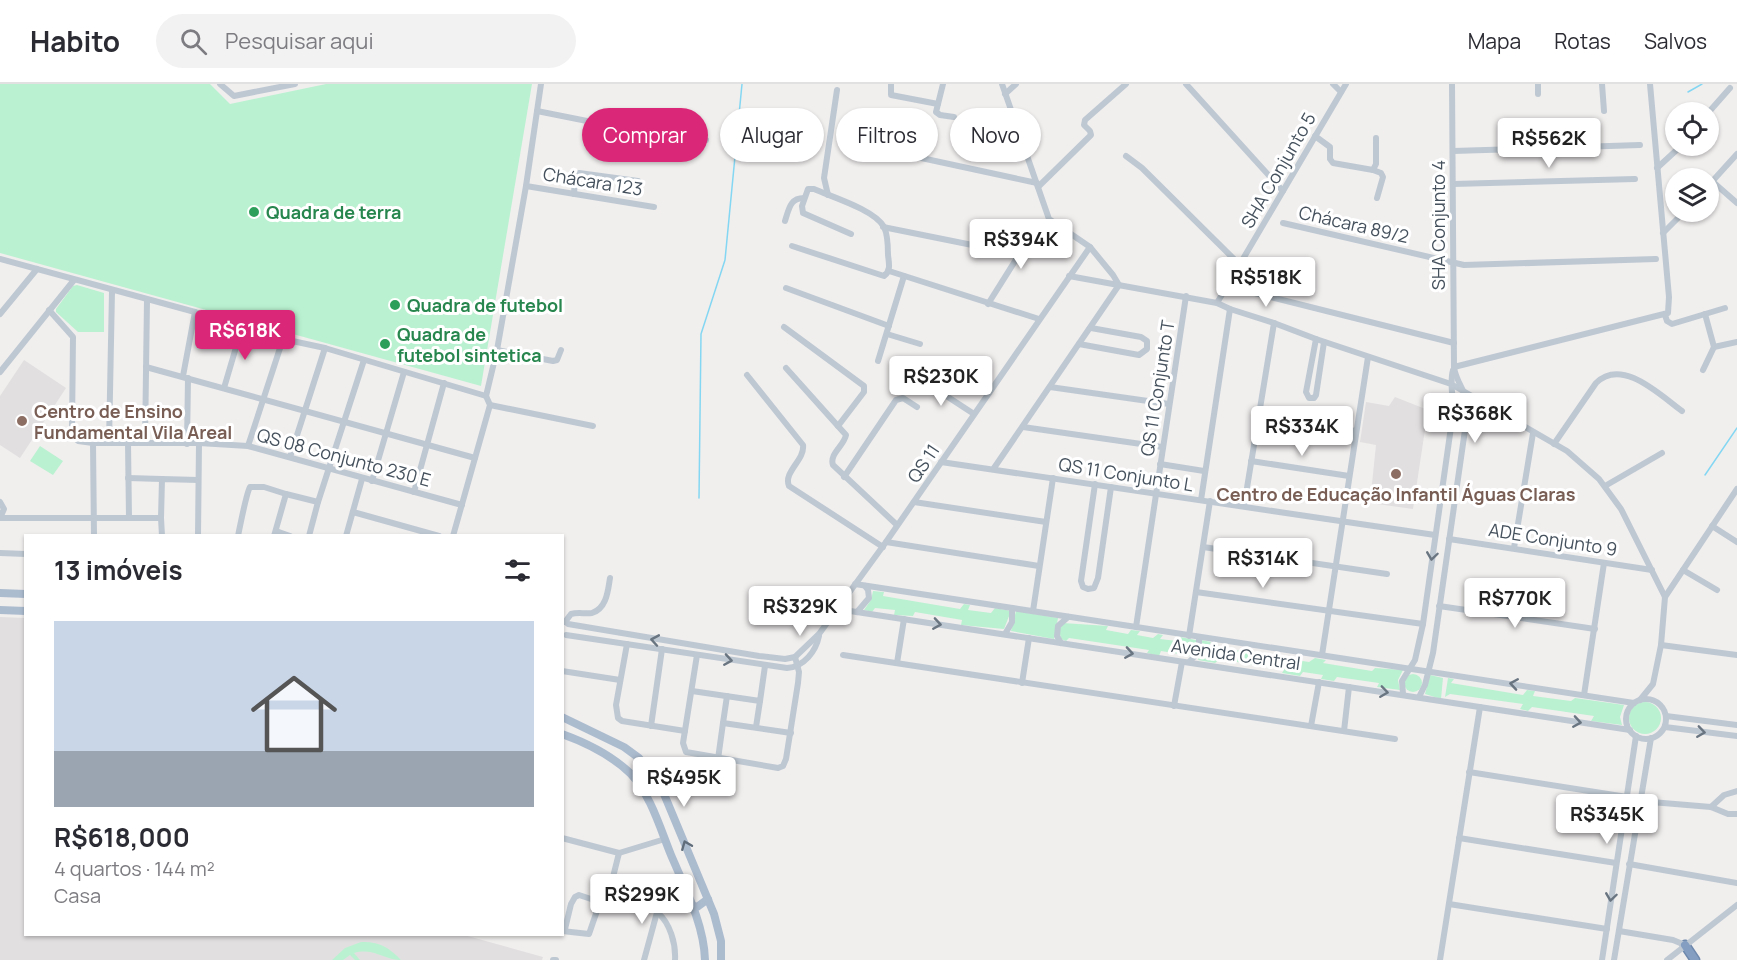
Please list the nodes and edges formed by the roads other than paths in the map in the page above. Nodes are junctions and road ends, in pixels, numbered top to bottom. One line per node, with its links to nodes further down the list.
1 (220, 84): 16 (street)
2 (295, 84): 16 (street)
3 (541, 84): 24 (street)
4 (891, 84): 23 (street)
5 (943, 84): 23 (street)
6 (1002, 84): 21 (street)
7 (1016, 84): 21 (street)
8 (1126, 84): 42 (street)
9 (1186, 84): 44 (street)
10 (1333, 84): 19 (street)
11 (1346, 84): 19 (street, SHA Conjunto 5)
12 (1452, 84): 31 (street, SHA Conjunto 4)
13 (1538, 84): 20 (street)
14 (1602, 84): 25 (street)
15 (1650, 84): 36 (street)
16 (266, 87)
17 (1730, 88): 22 (street)
18 (837, 90): 47 (street)
19 (1341, 92): 28 (street, SHA Conjunto 5)
20 (1538, 93)
21 (1005, 94): 42 (street)
22 (1718, 102)
23 (938, 104): 26 (street)
24 (537, 111): 27 (street); 43 (street)
25 (1604, 111)
26 (950, 116)
27 (582, 120)
28 (1315, 136): 37 (street); 44 (street, SHA Conjunto 5)
29 (1377, 138): 37 (street)
30 (1640, 145): 31 (street)
31 (1453, 151): 41 (street, SHA Conjunto 4)
32 (1737, 154): 38 (street)
33 (1126, 156): 65 (street)
34 (1670, 156): 36 (street)
35 (937, 162): 42 (street)
36 (1657, 168): 57 (street)
37 (1373, 170): 49 (street)
38 (1719, 175)
39 (1635, 179): 41 (street)
40 (638, 182): 46 (street)
41 (1453, 183): 64 (street, SHA Conjunto 4)
42 (1037, 185): 60 (street)
43 (526, 186): 46 (street, Chácara 123); 102 (street)
44 (1283, 190): 65 (street, SHA Conjunto 5)
45 (1719, 190): 50 (street)
46 (574, 194): 51 (street, Chácara 123)
47 (828, 195): 48 (street); 56 (street)
48 (804, 198): 52 (street); 58 (street)
49 (1377, 198)
50 (1737, 203)
51 (654, 207)
52 (786, 221)
53 (1674, 222): 57 (street)
54 (1282, 223): 64 (street, Chácara 89/2)
55 (1037, 226): 61 (street)
56 (884, 227): 61 (street); 67 (street)
57 (1663, 233): 85 (street)
58 (851, 234)
59 (792, 246): 67 (street)
60 (1090, 247): 69 (street, QS 11); 71 (street)
61 (1016, 255): 78 (street)
62 (1656, 259): 64 (street, Chácara 89/2)
63 (1, 260): 66 (street)
64 (1453, 264): 97 (street, SHA Conjunto 4)
65 (1240, 265): 77 (street, SHA Conjunto 5)
66 (37, 269): 70 (street); 83 (street)
67 (889, 271): 68 (street)
68 (904, 276): 78 (street); 88 (street)
69 (1069, 276): 71 (street); 86 (street, QS 11)
70 (74, 280): 74 (street); 81 (street)
71 (1119, 285): 75 (street); 91 (street)
72 (786, 288): 88 (street)
73 (1243, 290): 97 (street)
74 (112, 291): 76 (street); 141 (street)
75 (1186, 296): 77 (street); 125 (street, QS 11 Conjunto T)
76 (147, 300): 82 (street); 107 (street)
77 (1217, 303): 80 (street)
78 (988, 304): 86 (street)
79 (1725, 308): 84 (street)
80 (1230, 309): 87 (street); 160 (street)
81 (49, 310): 111 (street); 140 (street)
82 (195, 312): 89 (street); 114 (street)
83 (0, 314)
84 (1705, 314): 85 (street); 100 (street)
85 (1665, 315): 108 (street)
86 (1039, 319): 131 (street, QS 11)
87 (1274, 323): 94 (street); 132 (street)
88 (889, 326): 92 (street)
89 (242, 327): 93 (street); 119 (street)
90 (784, 327): 135 (street)
91 (1091, 328): 99 (street); 99 (street)
92 (887, 334): 98 (street); 106 (street)
93 (283, 339): 101 (street); 123 (street)
94 (1316, 339): 95 (street); 95 (street)
95 (1324, 342): 104 (street)
96 (1737, 342): 100 (street)
97 (1454, 343): 108 (street, SHA Conjunto 4)
98 (920, 344)
99 (1079, 344): 118 (street)
100 (1714, 347): 110 (street)
101 (324, 348): 105 (street); 129 (street)
102 (497, 350): 103 (street); 121 (street)
103 (561, 350)
104 (1368, 357): 117 (street); 137 (street)
105 (364, 360): 112 (street); 133 (street)
106 (879, 361)
107 (146, 367): 114 (street); 143 (street)
108 (1454, 367): 117 (street, SHA Conjunto 4); 120 (street, SHA Conjunto 4)
109 (786, 368): 135 (street)
110 (1704, 370)
111 (0, 372)
112 (404, 372): 115 (street); 139 (street)
113 (747, 375): 205 (street)
114 (186, 377): 119 (street); 145 (street)
115 (444, 382): 121 (street); 148 (street)
116 (928, 384): 131 (street)
117 (1452, 384): 120 (street); 122 (street, SHA Conjunto 4)
118 (1050, 387): 125 (street); 136 (street)
119 (224, 388): 123 (street)
120 (1463, 391): 122 (street); 124 (street); 128 (street, SHA Conjunto 4)
121 (486, 396): 126 (street)
122 (1454, 398): 152 (street, SHA Conjunto 4)
123 (263, 399): 129 (street); 147 (street)
124 (1482, 402): 128 (street); 138 (street)
125 (1169, 404): 149 (street, QS 11 Conjunto T)
126 (490, 405): 134 (street); 153 (street)
127 (917, 407): 163 (street)
128 (1468, 409): 154 (street)
129 (304, 411): 133 (street); 151 (street)
130 (1682, 411): 146 (street)
131 (974, 414): 156 (street, QS 11)
132 (1259, 417): 137 (street); 155 (street)
133 (345, 422): 139 (street); 158 (street)
134 (593, 426)
135 (838, 426): 163 (street)
136 (1023, 427): 149 (street); 159 (street)
137 (1356, 431): 162 (street)
138 (1533, 433): 146 (street); 207 (street)
139 (387, 434): 148 (street); 170 (street)
140 (93, 443): 141 (street, QS 08 Conjunto 230 E); 188 (street)
141 (109, 443): 142 (street, QS 08 Conjunto 230 E)
142 (128, 443): 143 (street, QS 08 Conjunto 230 E); 165 (street)
143 (145, 443): 145 (street, QS 08 Conjunto 230 E)
144 (199, 443): 145 (street, QS 08 Conjunto 230 E); 147 (street, QS 08 Conjunto 230 E); 169 (street)
145 (187, 444)
146 (1554, 444): 172 (street)
147 (248, 446): 151 (street, QS 08 Conjunto 230 E)
148 (426, 446): 153 (street); 175 (street)
149 (1162, 447): 157 (street, QS 11 Conjunto T)
150 (1662, 453): 172 (street)
151 (290, 457): 158 (street, QS 08 Conjunto 230 E)
152 (1446, 457): 154 (street); 161 (street, SHA Conjunto 4)
153 (475, 458): 183 (street)
154 (1461, 460): 164 (street)
155 (1251, 461): 162 (street); 184 (street)
156 (941, 462): 159 (street, QS 11 Conjunto L); 182 (street, QS 11)
157 (1160, 464): 160 (street); 176 (street, QS 11 Conjunto T)
158 (329, 468): 166 (street, QS 08 Conjunto 230 E); 181 (street)
159 (994, 468): 167 (street, QS 11 Conjunto L)
160 (1204, 471): 178 (street)
161 (1443, 474): 164 (street); 202 (street, SHA Conjunto 4)
162 (1350, 476): 189 (street)
163 (844, 477): 191 (street)
164 (1458, 477): 203 (street)
165 (128, 478): 168 (street); 186 (street)
166 (362, 478): 170 (street, QS 08 Conjunto 230 E); 185 (street)
167 (1053, 478): 171 (street, QS 11 Conjunto L); 190 (street)
168 (162, 479): 169 (street); 187 (street)
169 (198, 480): 197 (street)
170 (372, 481): 175 (street, QS 08 Conjunto 230 E)
171 (1095, 484): 173 (street, QS 11 Conjunto L); 173 (street)
172 (1605, 486): 213 (street)
173 (1111, 487): 176 (street, QS 11 Conjunto L)
174 (1737, 489): 192 (street)
175 (414, 492): 183 (street, QS 08 Conjunto 230 E)
176 (1156, 493): 178 (street, QS 11 Conjunto L); 236 (street, QS 11 Conjunto T)
177 (286, 494): 181 (street); 194 (street); 198 (street)
178 (1201, 500): 179 (street, QS 11 Conjunto L)
179 (1210, 501): 184 (street, QS 11 Conjunto L); 206 (street)
180 (0, 502): 188 (street)
181 (318, 502): 199 (street)
182 (914, 502): 190 (street); 191 (street, QS 11)
183 (462, 505): 201 (street)
184 (1244, 506): 189 (street, QS 11 Conjunto L)
185 (353, 512): 193 (street); 200 (street)
186 (129, 518): 187 (street); 188 (street)
187 (162, 518): 196 (street)
188 (94, 519): 195 (street)
189 (1342, 521): 202 (street, QS 11 Conjunto L); 212 (street)
190 (1046, 522): 211 (street)
191 (897, 525): 205 (street, QS 11)
192 (1712, 526): 204 (street); 214 (street)
193 (413, 532)
194 (275, 533)
195 (93, 534)
196 (162, 534)
197 (198, 534)
198 (239, 534)
199 (310, 534)
200 (347, 534)
201 (454, 534)
202 (1435, 536): 235 (street, SHA Conjunto 4, one-way to 235)
203 (1449, 538): 207 (street, ADE Conjunto 9); 224 (street)
204 (1737, 542)
205 (884, 544): 211 (street); 217 (street, QS 11)
206 (1203, 547): 212 (street); 220 (street)
207 (1514, 548): 210 (street, ADE Conjunto 9)
208 (0, 553): 209 (street)
209 (24, 554)
210 (1604, 563): 213 (street, ADE Conjunto 9); 237 (street)
211 (1039, 566): 230 (street)
212 (1334, 567): 215 (street); 228 (street)
213 (1652, 570): 223 (street)
214 (1683, 570): 219 (street); 223 (street)
215 (1387, 574)
216 (610, 578): 234 (street)
217 (855, 584): 218 (street, Avenida Central); 226 (street, QS 11)
218 (865, 586): 225 (street, Avenida Central); 231 (street)
219 (1717, 590)
220 (1196, 592): 228 (street); 241 (street)
221 (0, 593): 222 (main road)
222 (24, 594)
223 (1665, 597): 246 (street)
224 (1439, 606): 237 (street); 249 (street)
225 (1012, 608): 230 (street, Avenida Central); 239 (street)
226 (837, 609): 231 (street, Avenida Central); 238 (street, QS 11)
227 (0, 610): 229 (main road)
228 (1328, 610): 235 (street); 252 (street)
229 (24, 611)
230 (1033, 611): 232 (street, Avenida Central)
231 (857, 612): 233 (street, Avenida Central)
232 (1069, 617): 236 (street, Avenida Central); 244 (street)
233 (904, 619): 239 (street, Avenida Central, one-way to 239); 256 (street)
234 (565, 622): 240 (street); 254 (street, one-way to 234)
235 (1423, 624): 248 (street, SHA Conjunto 4)
236 (1136, 627): 241 (street, Avenida Central)
237 (1595, 629): 269 (street)
238 (819, 634): 254 (street, QS 11); 258 (street, QS 11)
239 (1005, 634): 242 (street, Avenida Central)
240 (564, 636): 245 (street)
241 (1189, 636): 243 (street, Avenida Central)
242 (1029, 638): 244 (street, Avenida Central); 264 (street)
243 (1199, 638): 252 (street, Avenida Central); 255 (street)
244 (1061, 643): 255 (street, Avenida Central, one-way to 255)
245 (627, 644): 247 (street); 262 (street)
246 (1661, 645): 253 (street); 265 (street)
247 (662, 649): 250 (street); 281 (street)
248 (1417, 652): 249 (street); 259 (street, SHA Conjunto 4)
249 (1432, 653): 261 (street)
250 (697, 655): 257 (street, one-way to 257); 267 (street)
251 (843, 655): 256 (street)
252 (1322, 655): 259 (street, Avenida Central)
253 (1737, 655)
254 (795, 657): 258 (street)
255 (1185, 662): 263 (street, Avenida Central); 275 (street)
256 (897, 663): 264 (street)
257 (765, 666): 258 (street); 272 (street)
258 (798, 666): 288 (street)
259 (1410, 668): 261 (street, Avenida Central); 268 (street, SHA Conjunto 4)
260 (564, 671): 262 (street)
261 (1428, 671): 269 (street, Avenida Central, one-way to 261); 271 (street)
262 (620, 680): 281 (street)
263 (1319, 682): 266 (street, Avenida Central); 282 (street)
264 (1022, 683): 275 (street)
265 (1653, 684): 273 (street); 274 (street)
266 (1349, 687): 268 (street, Avenida Central, one-way to 268); 287 (street)
267 (692, 690): 270 (street); 285 (street)
268 (1403, 694): 271 (street, Avenida Central)
269 (1584, 695): 273 (street, Avenida Central)
270 (727, 696): 272 (street); 279 (street)
271 (1419, 697): 276 (street, Avenida Central)
272 (760, 701): 283 (street)
273 (1637, 701): 274 (street); 286 (street)
274 (1658, 702): 277 (street)
275 (1174, 706): 282 (street)
276 (1480, 707): 286 (street, Avenida Central, one-way to 286); 297 (street)
277 (1666, 716): 280 (street); 284 (street)
278 (564, 718): 311 (main road, one-way to 278)
279 (723, 723): 283 (street); 294 (street)
280 (1737, 725)
281 (651, 726): 285 (street)
282 (1311, 726): 287 (street)
283 (756, 727): 288 (street)
284 (1665, 727): 291 (street, one-way to 291); 292 (street)
285 (685, 730): 294 (street)
286 (1630, 730): 290 (street)
287 (1344, 731): 293 (street)
288 (791, 733): 294 (street)
289 (564, 735): 305 (main road)
290 (1636, 736): 292 (street); 295 (street)
291 (1737, 736)
292 (1651, 738): 296 (street)
293 (1395, 739)
294 (718, 759)
295 (1632, 766): 296 (street); 299 (street)
296 (1645, 769): 300 (street)
297 (1469, 772): 299 (street); 303 (street)
298 (1737, 791): 301 (street)
299 (1627, 797): 307 (street)
300 (1640, 801): 301 (street); 308 (street)
301 (1711, 807): 302 (street)
302 (1737, 814)
303 (1459, 838): 307 (street); 313 (street)
304 (564, 839): 306 (street)
305 (665, 839): 306 (street); 314 (main road)
306 (619, 853): 312 (street)
307 (1616, 863): 318 (street, one-way to 318)
308 (1629, 864): 309 (street); 319 (street)
309 (1737, 883)
310 (662, 894): 316 (street)
311 (708, 899): 314 (main road); 325 (main road)
312 (600, 902): 317 (street); 317 (street)
313 (1449, 904): 318 (street); 326 (street)
314 (691, 905): 321 (main road)
315 (1737, 905): 320 (street)
316 (658, 913): 323 (street); 324 (street)
317 (564, 930)
318 (1606, 930): 322 (street)
319 (1619, 931): 320 (street); 327 (street)
320 (1685, 945): 328 (street); 329 (highway)
321 (705, 959): 325 (main road)
322 (1604, 959)
323 (644, 960)
324 (675, 960)
325 (720, 960)
326 (1440, 960)
327 (1614, 960)
328 (1667, 960)
329 (1695, 960)

